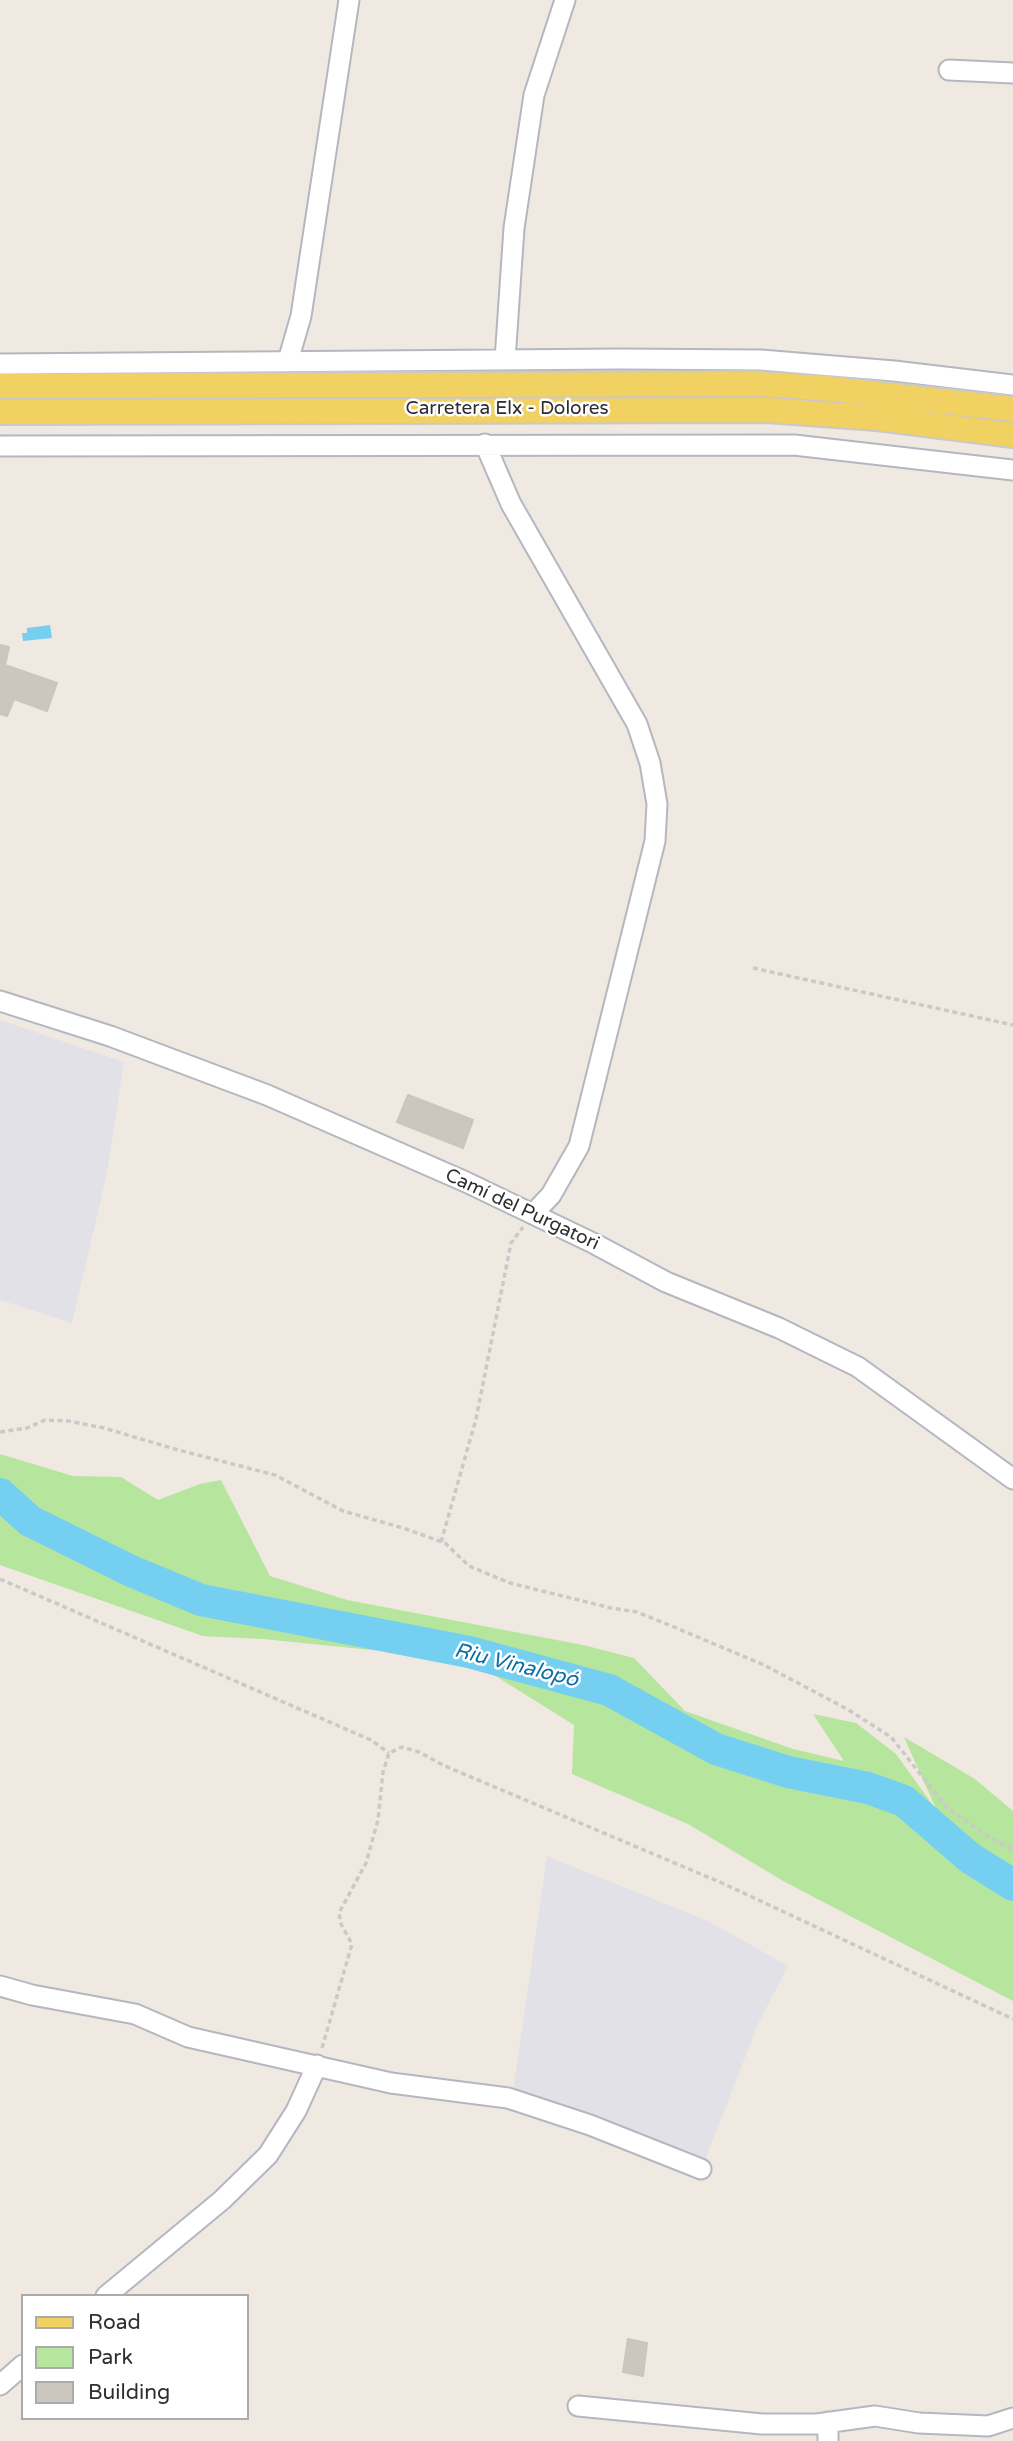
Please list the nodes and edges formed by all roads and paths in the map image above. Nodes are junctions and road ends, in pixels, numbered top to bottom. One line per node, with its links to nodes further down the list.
1 (349, 0): 6 (street)
2 (565, 0): 5 (street)
3 (949, 70): 4 (street)
4 (1013, 73)
5 (505, 360): 6 (street); 8 (street)
6 (288, 361): 7 (street)
7 (0, 364)
8 (1013, 385)
9 (0, 386): 10 (main road, Carretera Elx - Dolores)
10 (1013, 409)
11 (0, 412): 12 (main road, Carretera Elx - Dolores)
12 (1013, 435)
13 (485, 444): 14 (street); 15 (street); 19 (street)
14 (0, 446)
15 (1013, 470)
16 (753, 968): 18 (path)
17 (0, 1002): 19 (street, Camí del Purgatori)
18 (1013, 1025)
19 (533, 1214): 21 (street, Camí del Purgatori); 22 (path)
20 (0, 1432): 22 (path)
21 (1013, 1479)
22 (441, 1542): 25 (path)
23 (0, 1580): 24 (path)
24 (389, 1753): 27 (path); 28 (path)
25 (1013, 1850)
26 (0, 1986): 28 (street)
27 (1013, 2019)
28 (317, 2065): 29 (street); 30 (street)
29 (701, 2169)
30 (108, 2294)
31 (21, 2367): 32 (street)
32 (0, 2385)
33 (578, 2406): 35 (street)
34 (1013, 2418): 35 (street)
35 (828, 2432)

